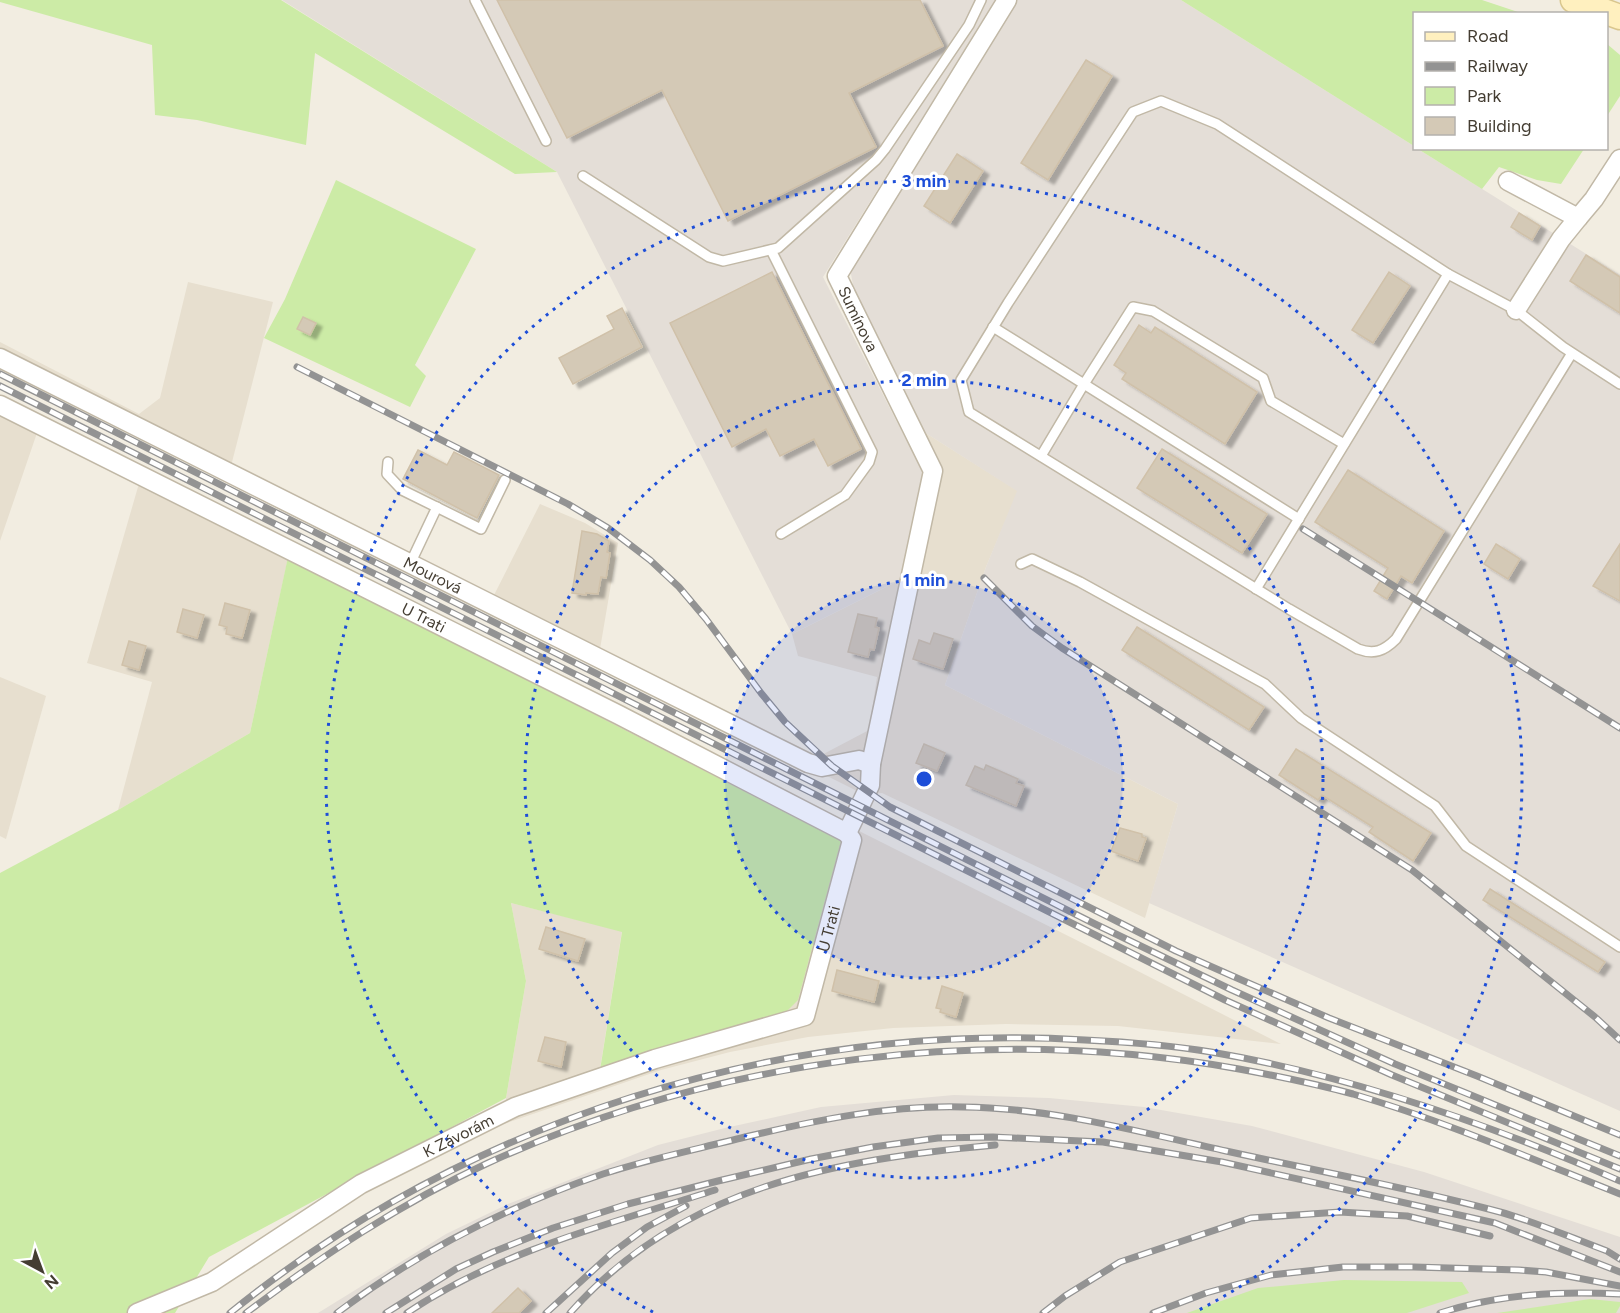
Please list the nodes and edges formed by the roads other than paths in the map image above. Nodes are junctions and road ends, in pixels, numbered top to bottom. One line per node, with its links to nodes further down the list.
1 (474, 0): 6 (lane)
2 (981, 0): 11 (lane)
3 (1006, 0): 30 (street, Sumínova)
4 (1573, 0): 5 (main road)
5 (1606, 12)
6 (546, 141)
7 (1620, 159): 10 (street)
8 (583, 176): 11 (lane)
9 (1508, 181): 10 (street)
10 (1578, 218): 13 (street)
11 (771, 250): 26 (lane)
12 (1448, 274): 13 (lane); 14 (lane); 20 (lane)
13 (1516, 310): 15 (lane)
14 (993, 327): 17 (lane); 21 (lane)
15 (1572, 353): 18 (lane); 29 (lane)
16 (0, 358): 27 (street, Mourová)
17 (1084, 384): 20 (lane); 21 (lane); 25 (lane)
18 (1620, 384)
19 (0, 405): 31 (street, U Trati)
20 (1344, 444): 25 (lane)
21 (1041, 456): 29 (lane)
22 (388, 462): 24 (lane)
23 (505, 480): 24 (lane)
24 (437, 507): 27 (lane)
25 (1299, 519): 29 (lane)
26 (781, 534)
27 (410, 564): 30 (street, Mourová)
28 (1021, 564): 32 (lane)
29 (1256, 589)
30 (871, 764): 31 (street, Sumínova)
31 (849, 836): 33 (street, U Trati)
32 (1620, 947)
33 (805, 1016): 34 (street, K Závorám)
34 (137, 1313)

